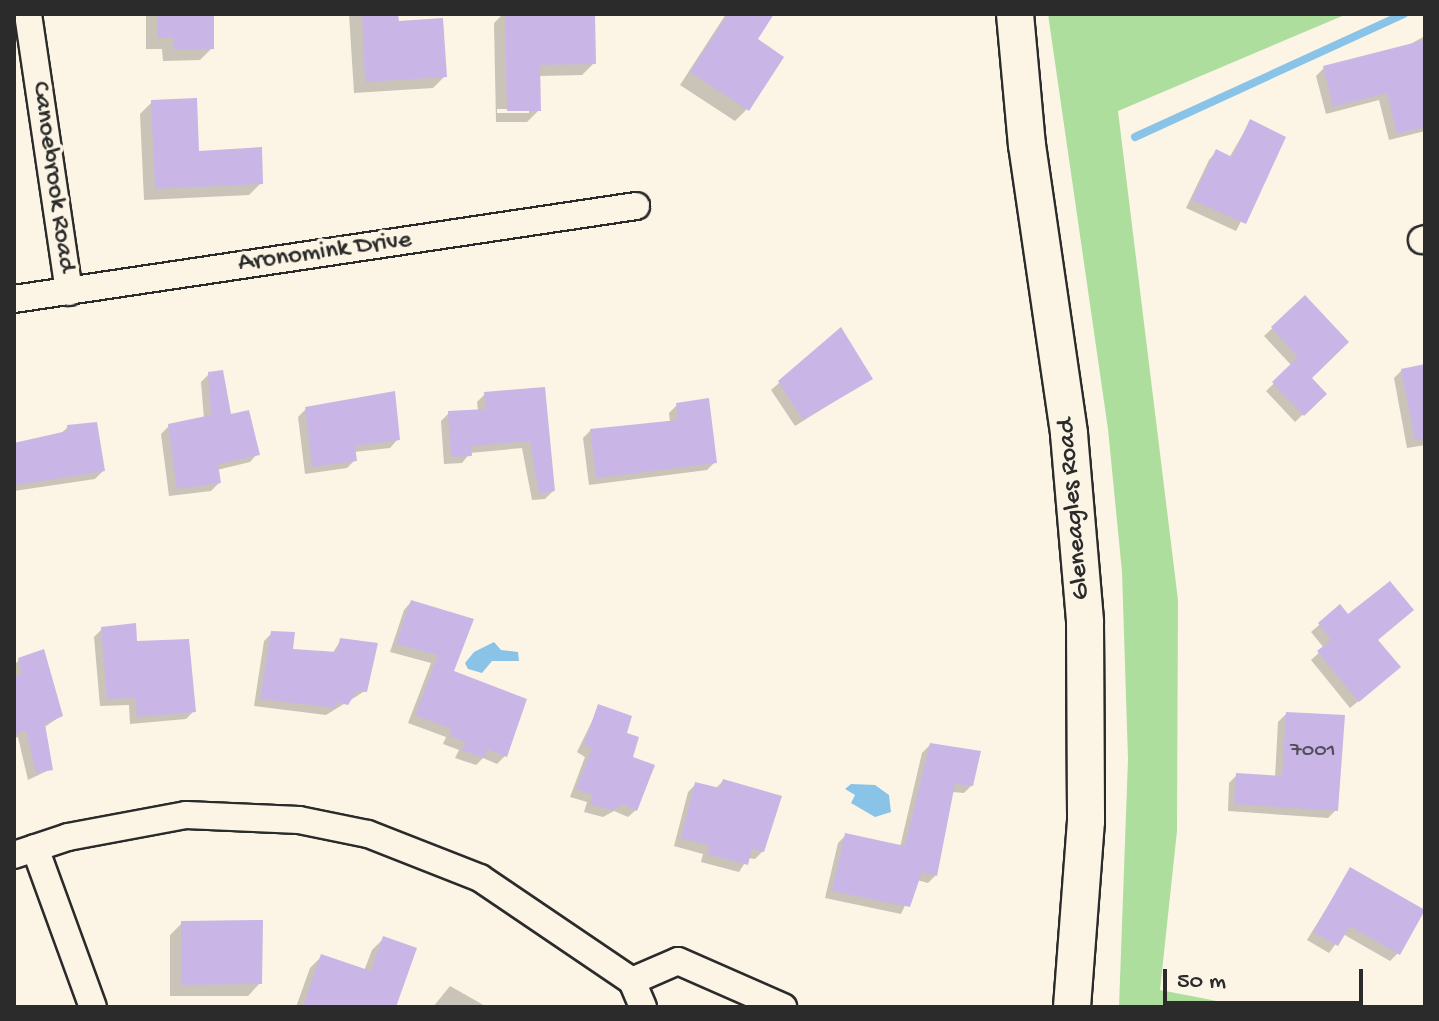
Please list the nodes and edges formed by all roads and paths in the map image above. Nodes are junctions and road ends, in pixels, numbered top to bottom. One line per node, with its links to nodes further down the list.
1 (28, 14): 4 (street, Canoebrook Road)
2 (1015, 14): 11 (street, Gleneagles Road)
3 (636, 206): 4 (street, Aronomink Drive)
4 (69, 292): 5 (street, Aronomink Drive)
5 (14, 299)
6 (24, 852): 7 (street); 8 (street)
7 (632, 981): 9 (street); 10 (street)
8 (93, 1007)
9 (643, 1007)
10 (783, 1007)
11 (1072, 1007)

